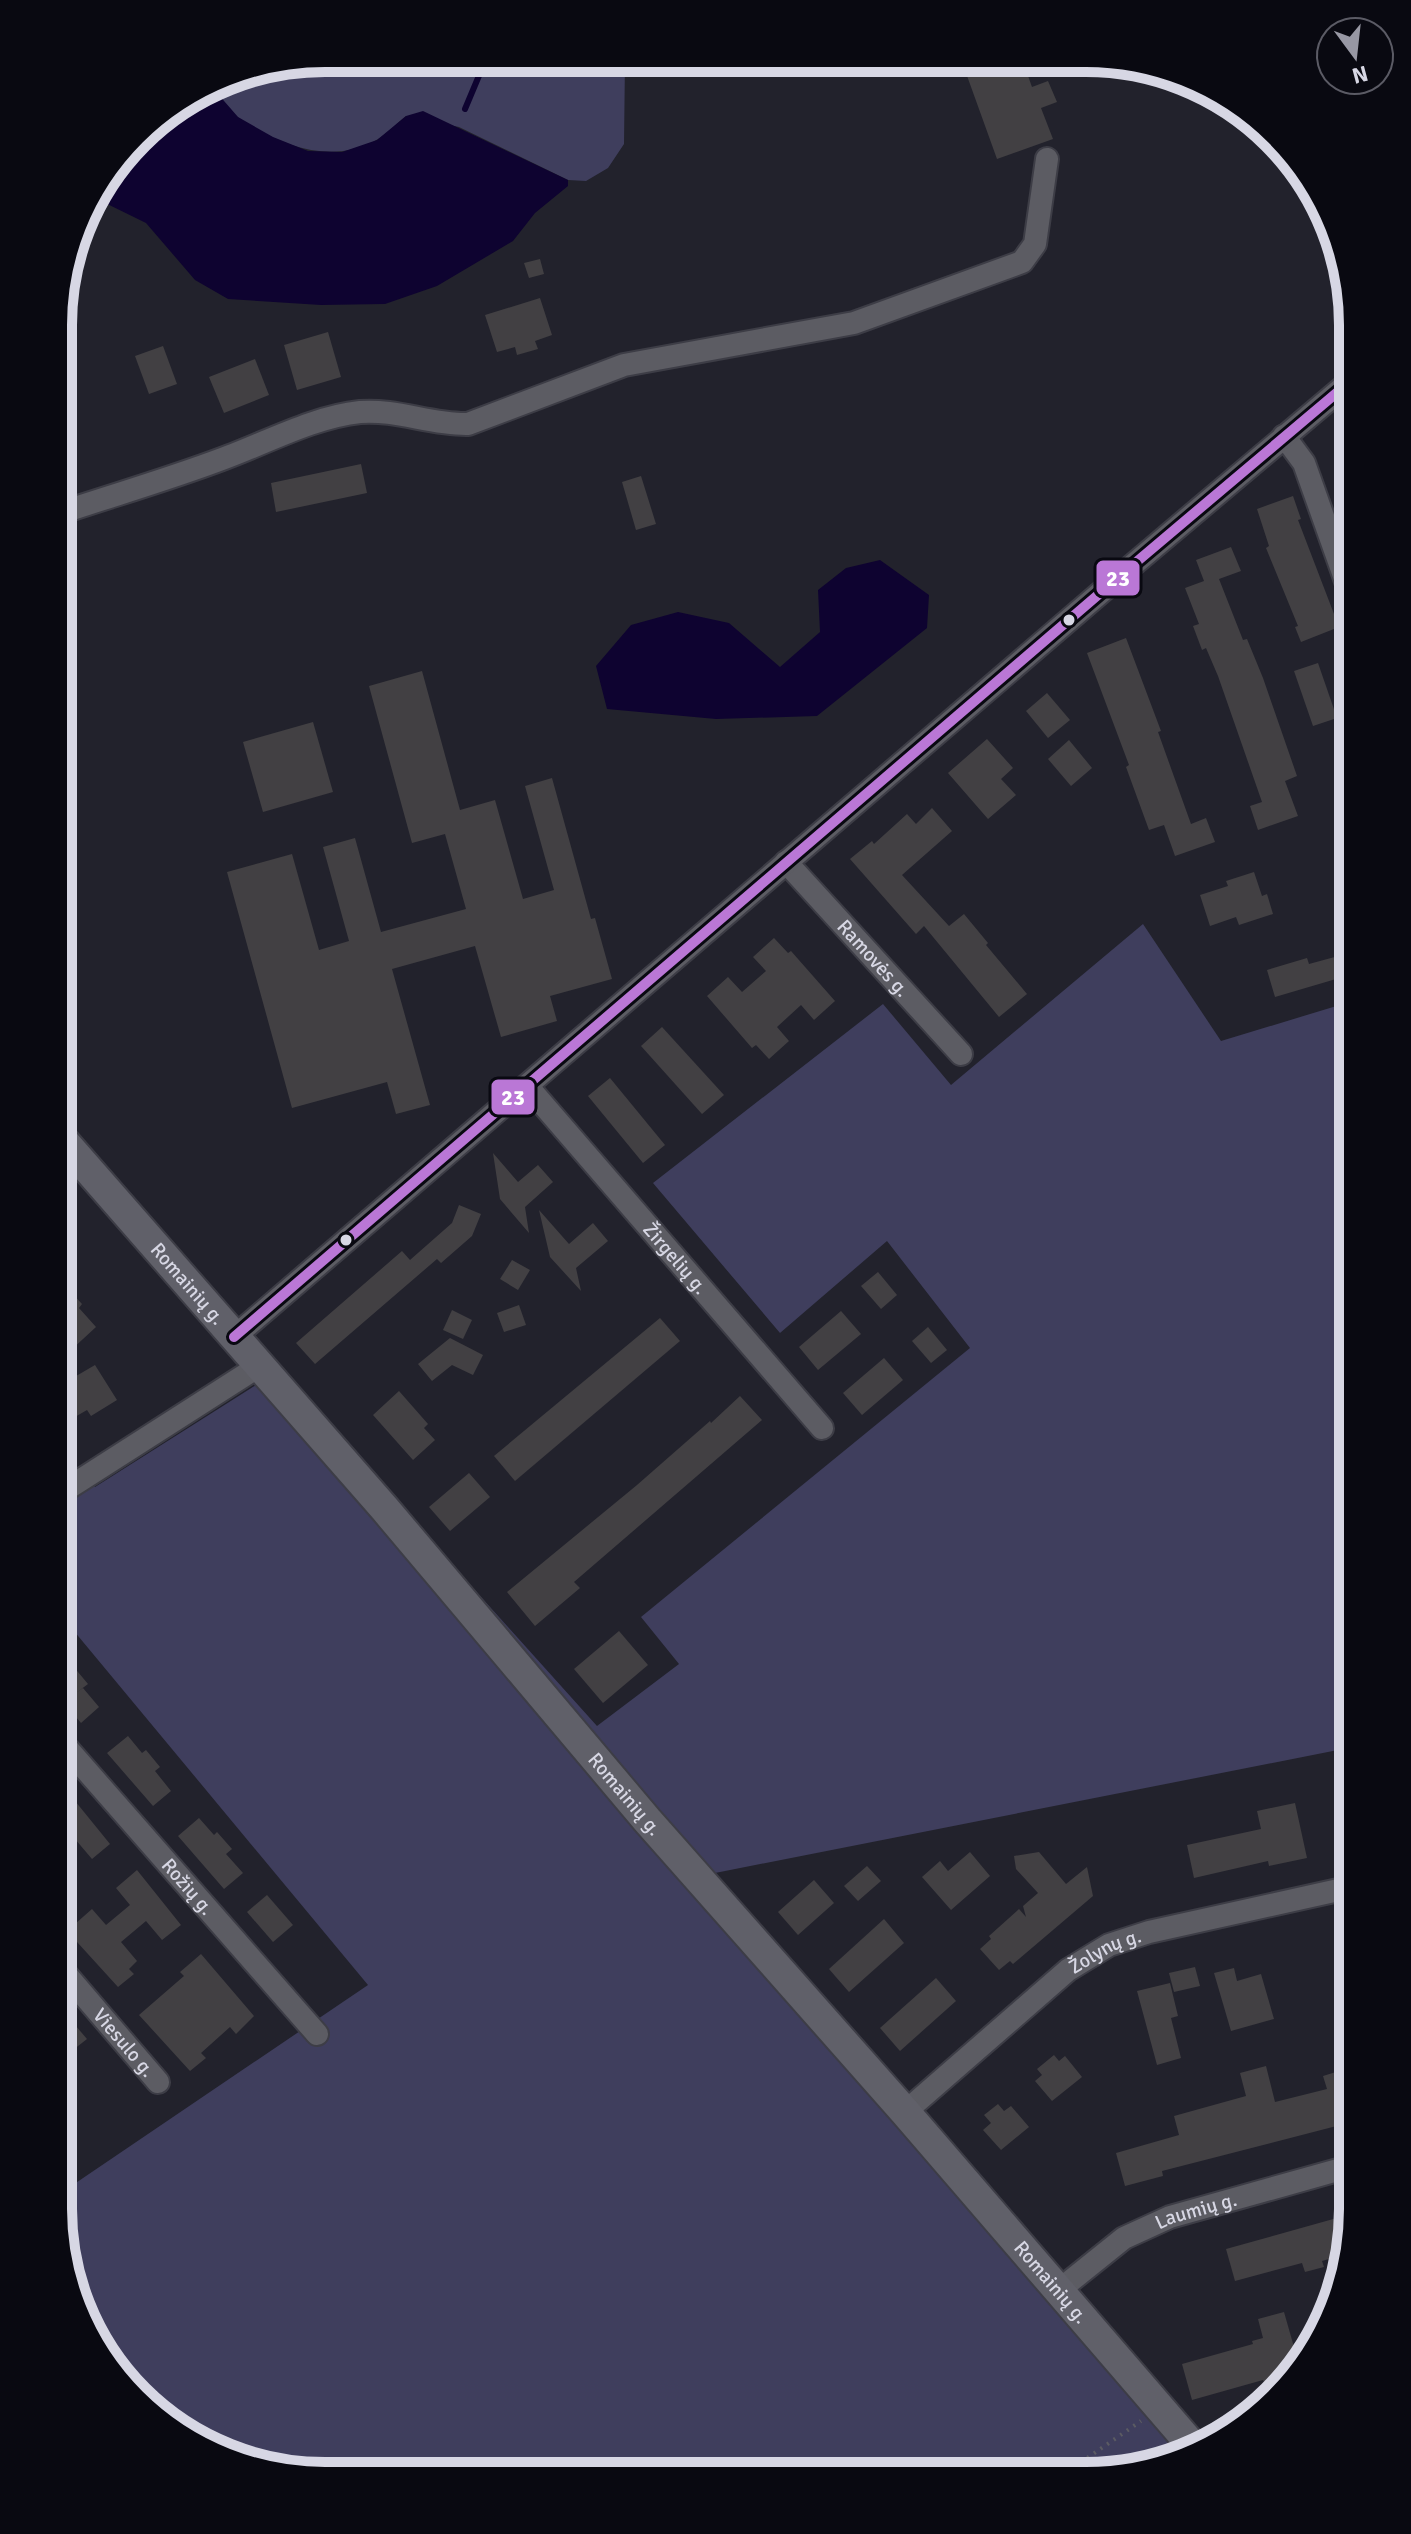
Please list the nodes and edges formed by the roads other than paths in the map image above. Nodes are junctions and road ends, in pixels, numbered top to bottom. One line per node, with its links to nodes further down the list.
1 (1047, 159): 4 (street)
2 (1339, 391): 3 (street)
3 (1284, 436): 5 (street); 6 (street)
4 (72, 509)
5 (1339, 561)
6 (786, 862): 7 (street, Ramovės g.); 8 (street)
7 (961, 1054)
8 (528, 1087): 10 (street); 12 (street, Žirgelių g.)
9 (72, 1151): 10 (main road, Romainių g.)
10 (234, 1337): 11 (main road, Romainių g.)
11 (259, 1366): 13 (street); 19 (main road, Romainių g.)
12 (822, 1428)
13 (72, 1486)
14 (72, 1754): 17 (street, Rožių g.)
15 (1338, 1890): 19 (street, Žolynų g.)
16 (72, 1981): 18 (street, Viesulo g.)
17 (317, 2034)
18 (158, 2082)
19 (905, 2112): 21 (main road, Romainių g.)
20 (1338, 2170): 21 (street, Laumių g.)
21 (1058, 2291): 22 (main road, Romainių g.)
22 (1188, 2440)

